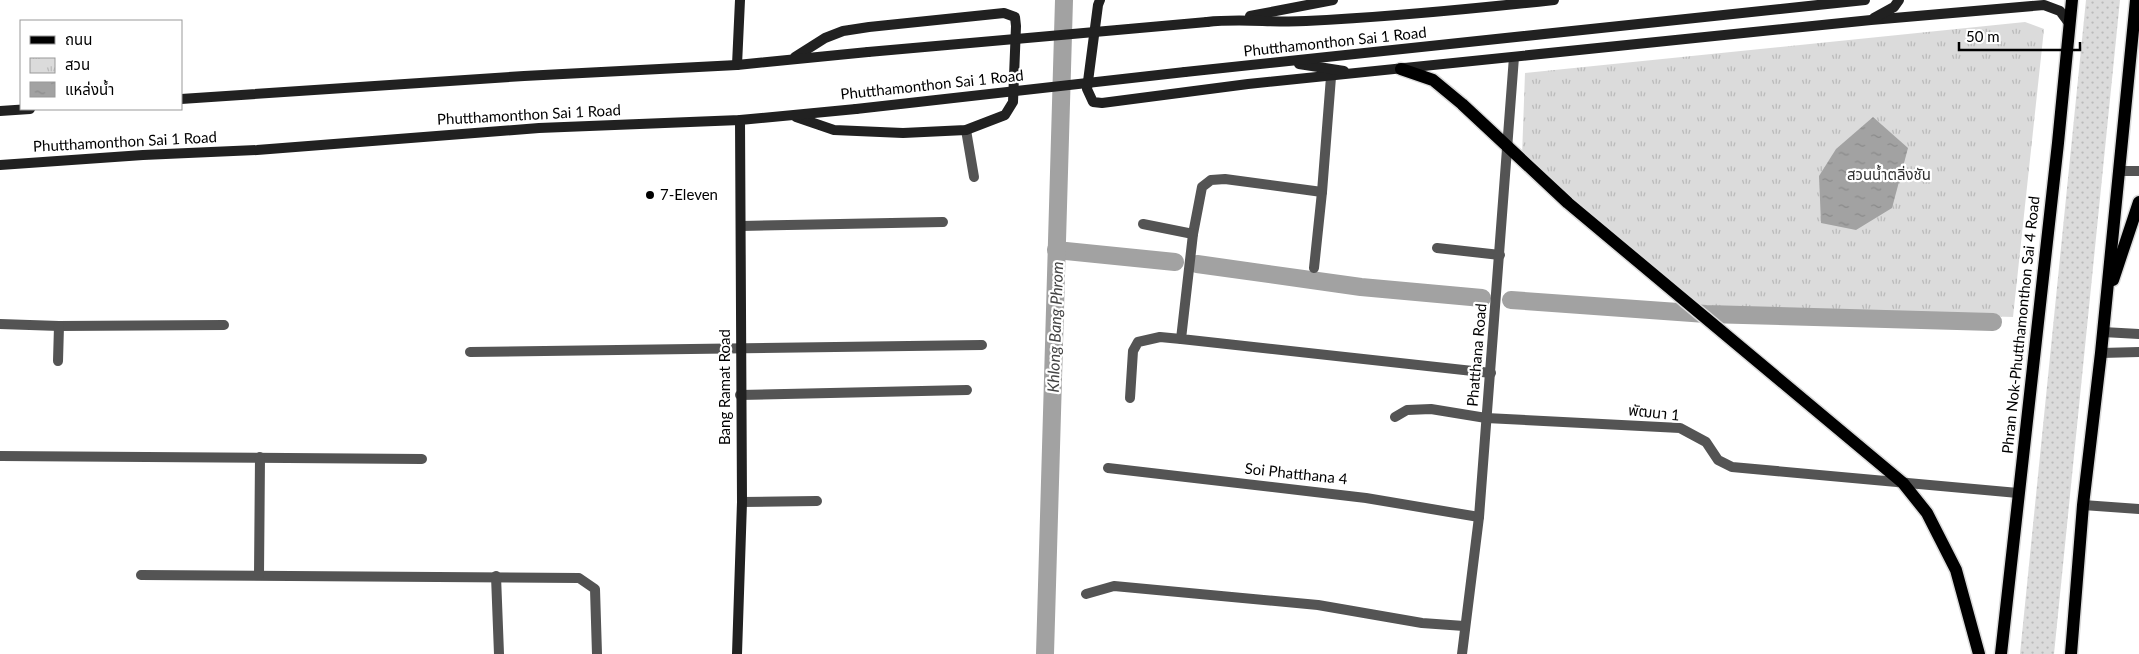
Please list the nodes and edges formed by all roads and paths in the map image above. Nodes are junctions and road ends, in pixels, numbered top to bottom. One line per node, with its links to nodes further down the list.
1 (740, 0): 15 (main road)
2 (1100, 0): 18 (main road)
3 (1333, 0): 9 (main road)
4 (1554, 0): 9 (main road, Phutthamonthon Sai 1 Road)
5 (1865, 0): 14 (main road, Phutthamonthon Sai 1 Road)
6 (1899, 0): 10 (main road)
7 (2072, 0): 11 (main road, Phran Nok-Phutthamonthon Sai 4 Road)
8 (2137, 3): 27 (main road)
9 (1232, 20): 13 (main road, Phutthamonthon Sai 1 Road, bridge)
10 (1871, 20): 11 (main road); 12 (main road)
11 (2070, 23): 63 (main road, Phran Nok-Phutthamonthon Sai 4 Road)
12 (1514, 57): 16 (main road); 25 (street, Phatthana Road)
13 (792, 58): 15 (main road, Phutthamonthon Sai 1 Road); 24 (main road)
14 (1285, 62): 17 (main road); 22 (main road, Phutthamonthon Sai 1 Road, bridge)
15 (737, 65): 19 (main road, Phutthamonthon Sai 1 Road)
16 (1402, 69): 17 (main road); 25 (main road)
17 (1360, 74): 18 (main road)
18 (1331, 77): 30 (street)
19 (182, 99)
20 (20, 110): 21 (main road)
21 (0, 111)
22 (792, 115): 23 (main road, Phutthamonthon Sai 1 Road); 24 (main road)
23 (740, 120): 26 (main road, Phutthamonthon Sai 1 Road); 34 (main road, Bang Ramat Road)
24 (966, 130): 29 (street)
25 (1508, 148): 37 (street, Phatthana Road); 62 (main road)
26 (0, 165)
27 (2119, 171): 28 (street); 39 (main road)
28 (2139, 171)
29 (974, 177)
30 (1322, 192): 35 (street); 38 (street)
31 (2139, 202): 39 (main road)
32 (943, 222): 34 (street)
33 (1143, 224): 35 (street)
34 (741, 226): 47 (main road, Bang Ramat Road)
35 (1192, 234): 45 (street)
36 (1437, 248): 37 (street)
37 (1500, 255): 52 (street, Phatthana Road)
38 (1314, 268)
39 (2106, 303): 43 (main road)
40 (0, 324): 42 (street)
41 (224, 325): 42 (street)
42 (59, 326): 51 (street)
43 (2102, 332): 44 (street); 50 (main road)
44 (2139, 334)
45 (1182, 339): 52 (street); 55 (street)
46 (982, 345): 47 (street)
47 (740, 347): 48 (street); 54 (main road, Bang Ramat Road)
48 (470, 352)
49 (2139, 352): 50 (street)
50 (2101, 353): 66 (main road)
51 (58, 362)
52 (1491, 373): 57 (street, Phatthana Road)
53 (967, 390): 54 (street)
54 (740, 395): 65 (main road, Bang Ramat Road)
55 (1130, 398)
56 (1395, 417): 57 (street, พัฒนา 1)
57 (1486, 418): 62 (street, พัฒนา 1); 68 (street, Phatthana Road)
58 (0, 456): 59 (street)
59 (260, 457): 60 (street); 70 (street)
60 (422, 459)
61 (1108, 468): 68 (street, Soi Phatthana 4)
62 (1902, 483): 63 (street, พัฒนา 1); 78 (main road)
63 (2018, 493): 79 (main road, Phran Nok-Phutthamonthon Sai 4 Road)
64 (817, 501): 65 (street)
65 (742, 502): 76 (main road, Bang Ramat Road)
66 (2083, 504): 67 (street); 80 (main road)
67 (2139, 509)
68 (1479, 517): 73 (street, Phatthana Road)
69 (141, 575): 70 (street)
70 (259, 575): 71 (street)
71 (496, 576): 74 (street); 75 (street)
72 (1086, 594): 73 (street)
73 (1464, 626): 77 (street, Phatthana Road)
74 (499, 654)
75 (597, 654)
76 (737, 654)
77 (1462, 654)
78 (1979, 654)
79 (2001, 654)
80 (2071, 654)

